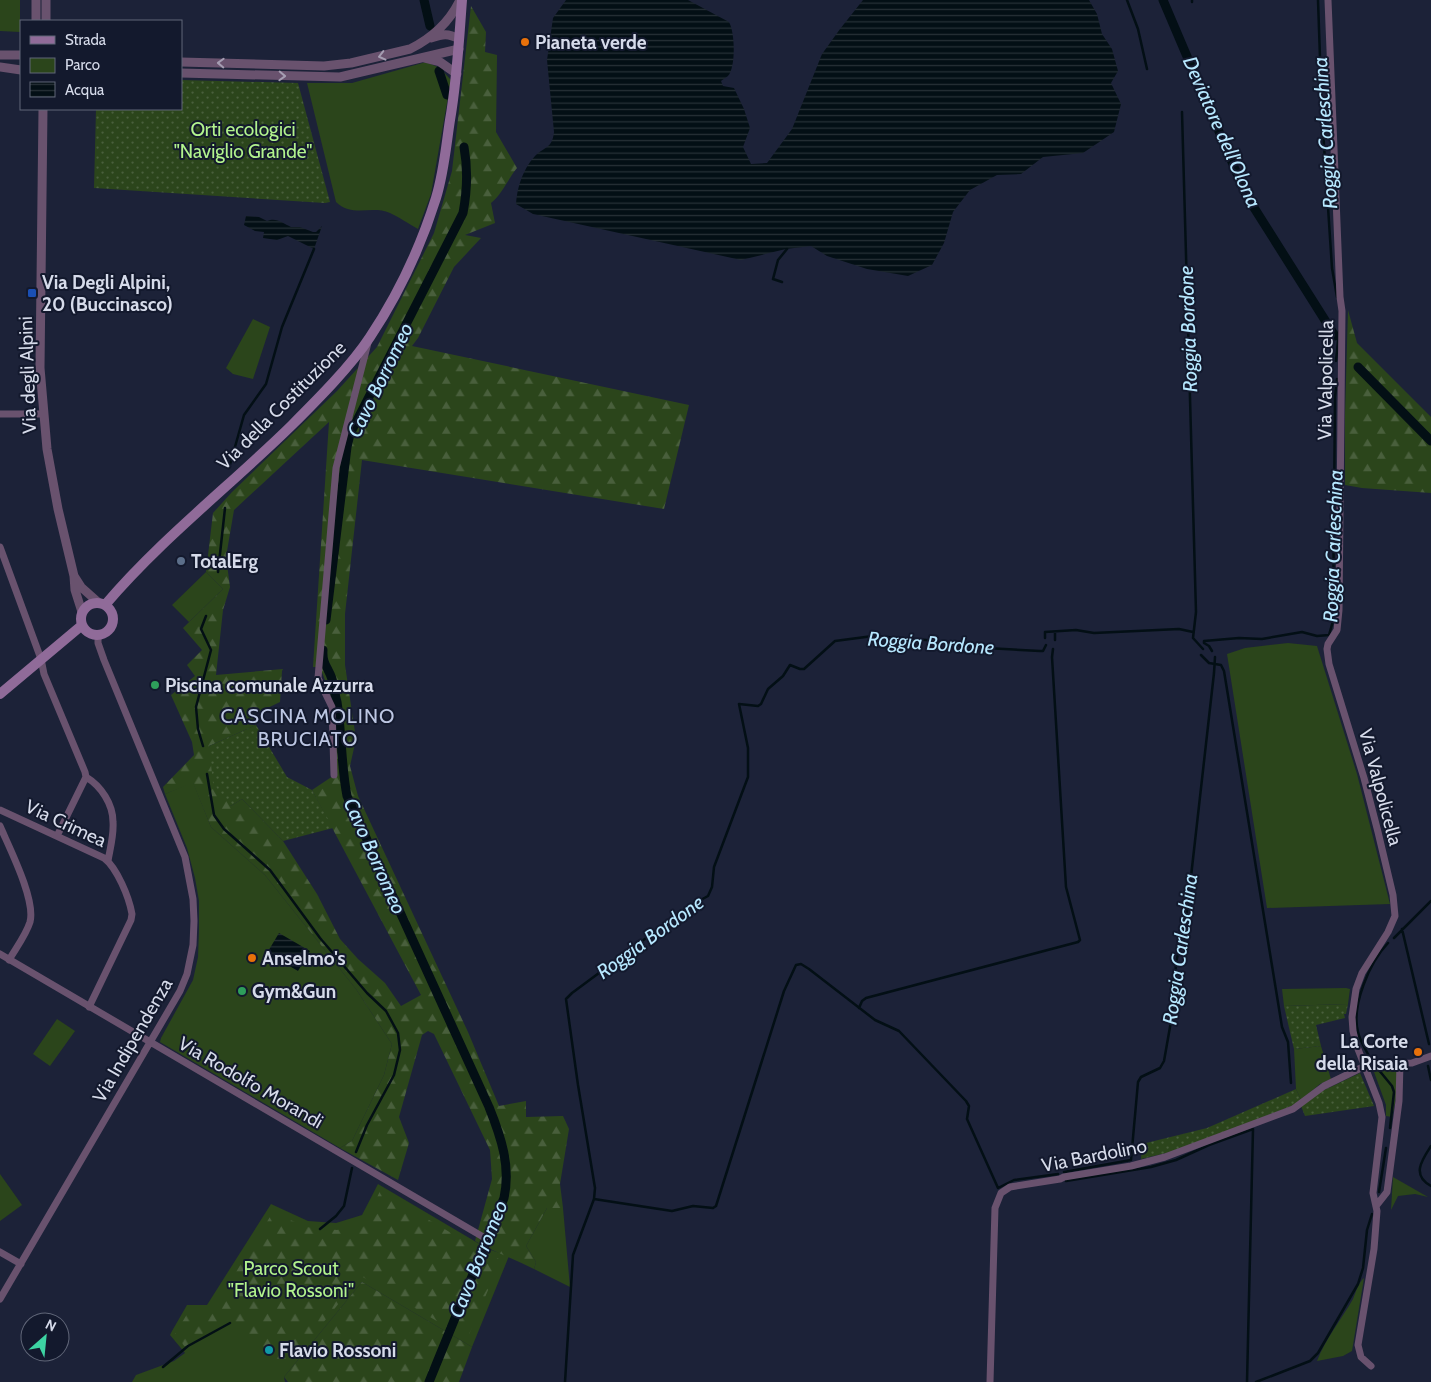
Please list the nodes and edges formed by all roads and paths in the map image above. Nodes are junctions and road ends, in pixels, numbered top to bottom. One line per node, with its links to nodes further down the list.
1 (36, 0): 5 (street)
2 (46, 0): 6 (street)
3 (461, 0): 7 (street); 8 (main road, Via della Costituzione)
4 (1328, 0): 41 (street, Via Valpolicella)
5 (36, 20)
6 (46, 20)
7 (428, 39): 8 (street); 12 (street, one-way to 12)
8 (459, 44): 11 (street); 16 (main road, Via della Costituzione)
9 (0, 55): 10 (street)
10 (20, 55)
11 (421, 58): 15 (street, one-way to 11); 16 (street)
12 (182, 62)
13 (0, 67): 14 (street)
14 (20, 70)
15 (182, 73)
16 (457, 74): 18 (main road, Via della Costituzione)
17 (42, 110): 20 (street, Via degli Alpini)
18 (370, 338): 23 (main road, Via della Costituzione); 29 (street)
19 (0, 414): 20 (street)
20 (43, 414): 22 (street, Via degli Alpini)
21 (0, 547): 27 (street)
22 (74, 576): 23 (street); 24 (street, Via degli Alpini)
23 (102, 604): 24 (main road); 26 (main road)
24 (82, 612): 25 (main road)
25 (81, 626): 26 (main road); 27 (main road)
26 (98, 636): 38 (street, Via Indipendenza)
27 (41, 659): 28 (main road); 30 (street)
28 (0, 694)
29 (334, 775)
30 (86, 777): 33 (street); 34 (street)
31 (0, 810): 33 (street, Via Crimea)
32 (0, 826): 36 (street)
33 (57, 836): 34 (street, Via Crimea)
34 (108, 861): 37 (street, Via Crimea)
35 (0, 954): 36 (street, Via Rodolfo Morandi)
36 (9, 960): 37 (street, Via Rodolfo Morandi)
37 (88, 1007): 38 (street, Via Rodolfo Morandi)
38 (150, 1042): 43 (street, Via Rodolfo Morandi); 45 (street, Via Indipendenza)
39 (1431, 1056): 40 (street, Via Bardolino)
40 (1400, 1064): 41 (street, Via Bardolino); 42 (street)
41 (1365, 1066): 42 (street); 48 (street, Via Bardolino)
42 (1376, 1206): 47 (street)
43 (485, 1238)
44 (0, 1252): 45 (street)
45 (21, 1264): 46 (street, Via Indipendenza)
46 (0, 1299)
47 (1371, 1366)
48 (990, 1382)

